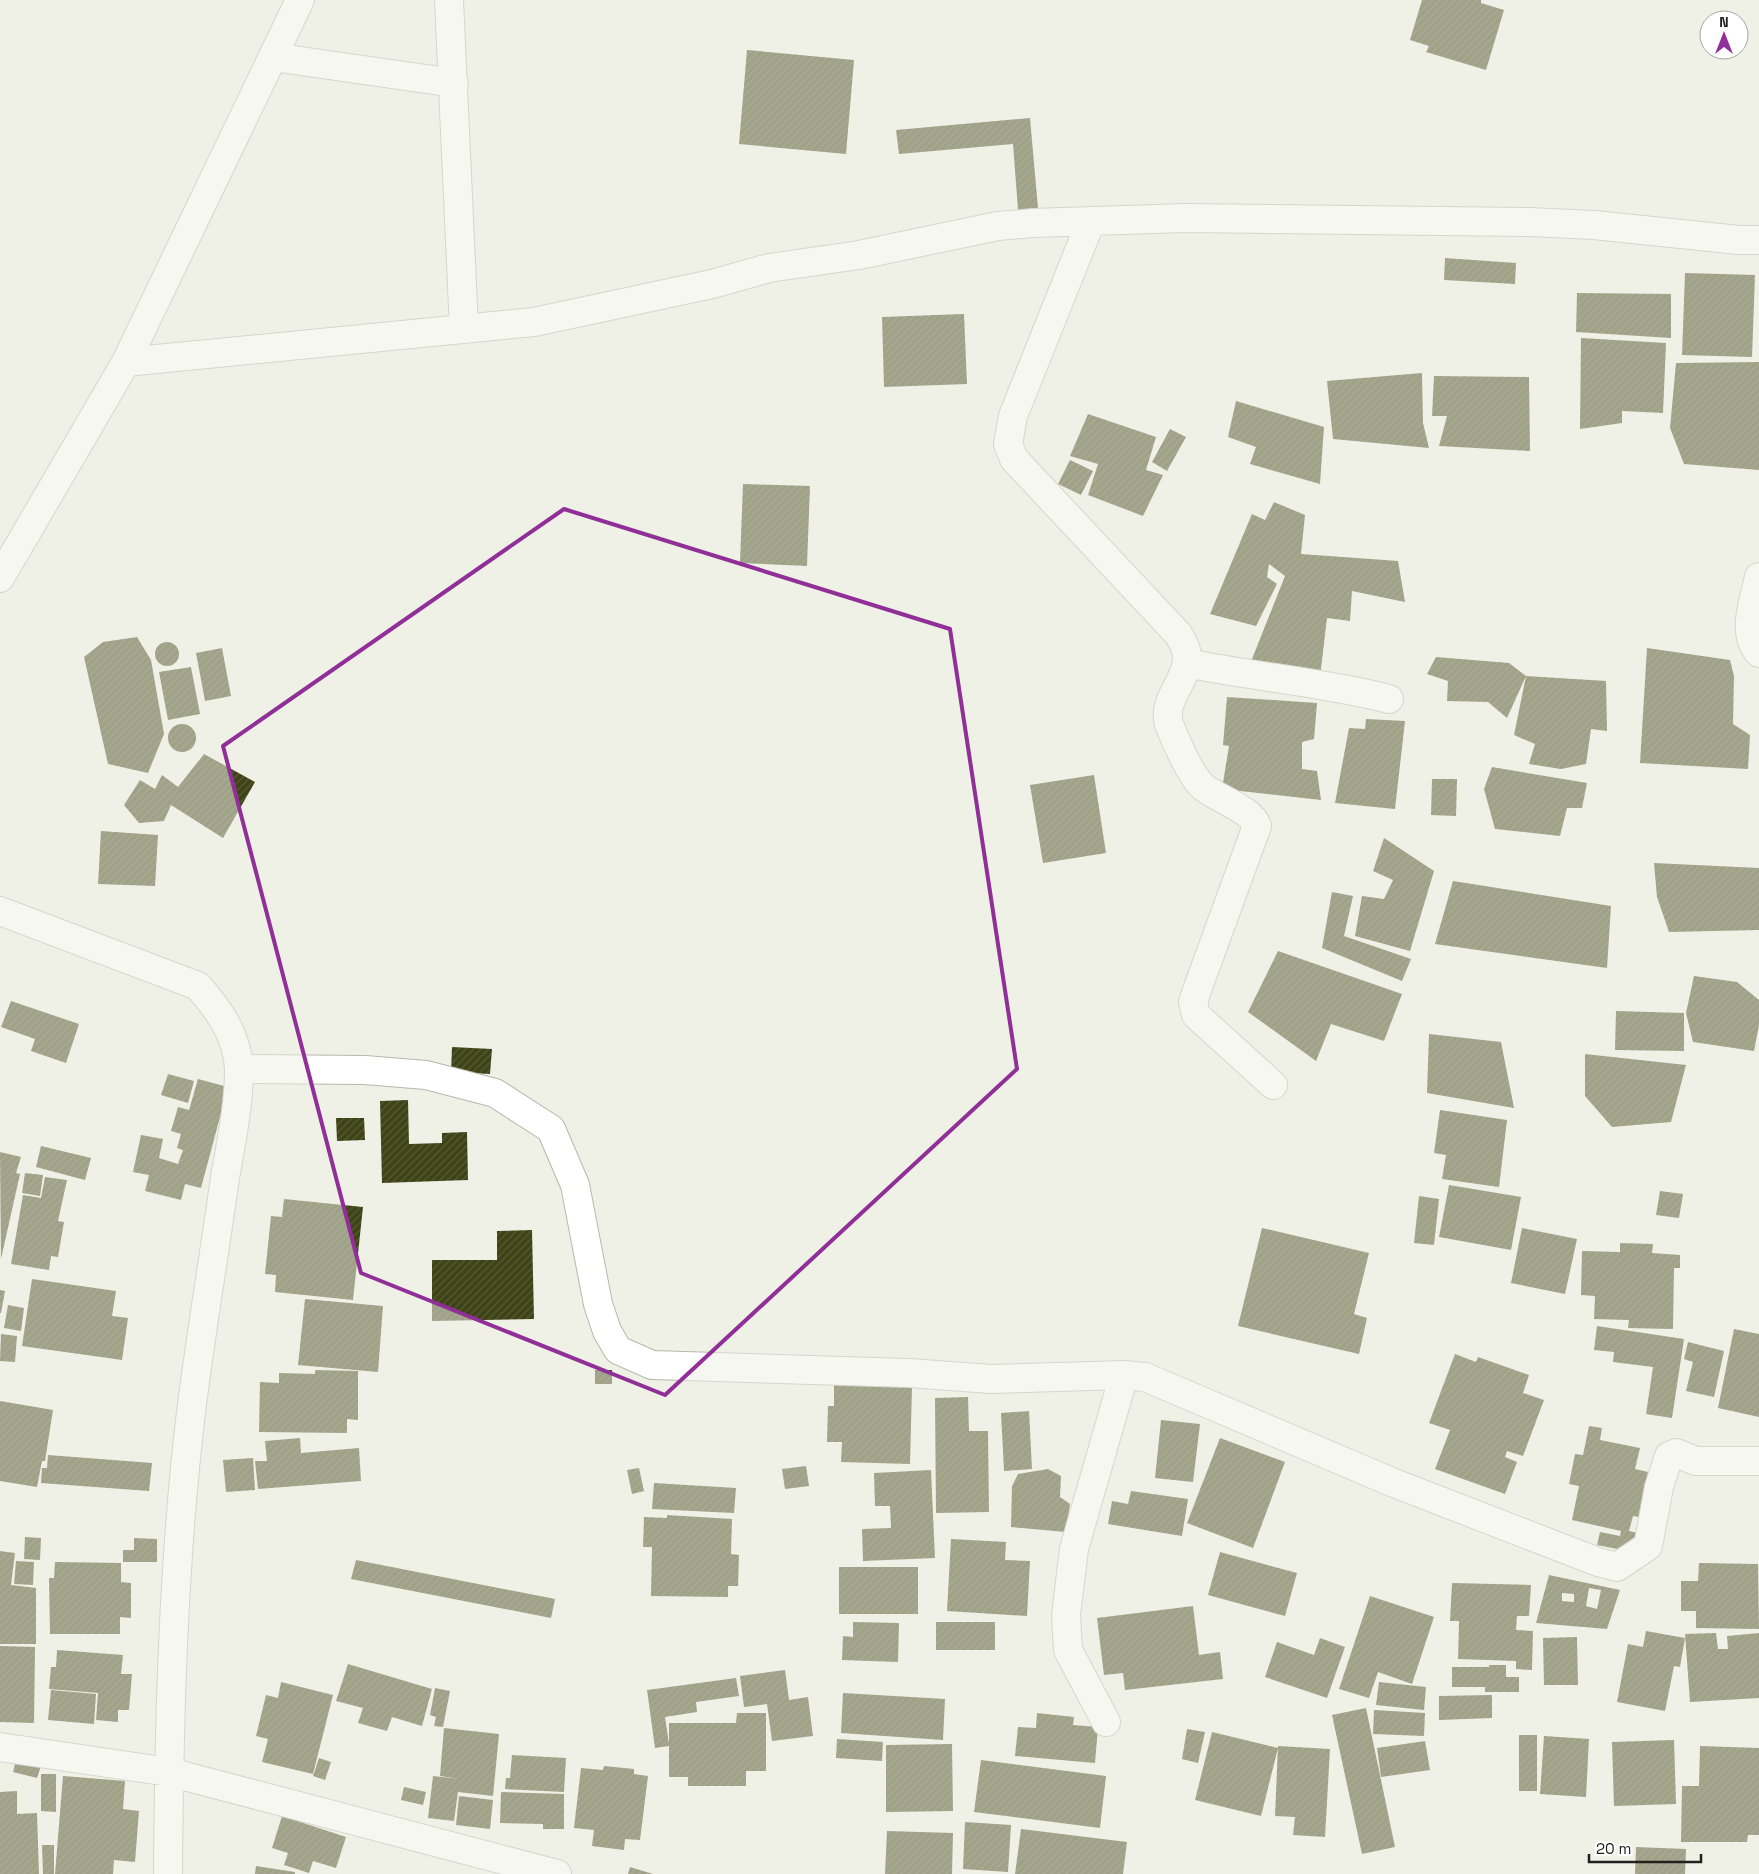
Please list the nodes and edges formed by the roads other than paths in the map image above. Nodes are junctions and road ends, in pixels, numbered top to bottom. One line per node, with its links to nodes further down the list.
1 (300, 0): 3 (street)
2 (449, 0): 4 (street)
3 (273, 56): 4 (street); 8 (street)
4 (454, 83): 7 (street)
5 (1092, 221): 6 (street); 7 (street); 12 (street)
6 (1759, 240)
7 (464, 329): 8 (street)
8 (126, 362): 10 (street)
9 (1759, 577): 11 (street)
10 (0, 578)
11 (1759, 653)
12 (1187, 663): 13 (street); 16 (street)
13 (1389, 700)
14 (0, 911): 15 (street)
15 (239, 1069): 17 (street); 21 (street)
16 (1273, 1085)
17 (1124, 1375): 18 (street); 19 (street)
18 (1759, 1461)
19 (1106, 1722)
20 (0, 1747): 21 (street)
21 (169, 1772): 22 (street); 23 (street)
22 (168, 1874)
23 (557, 1874)

